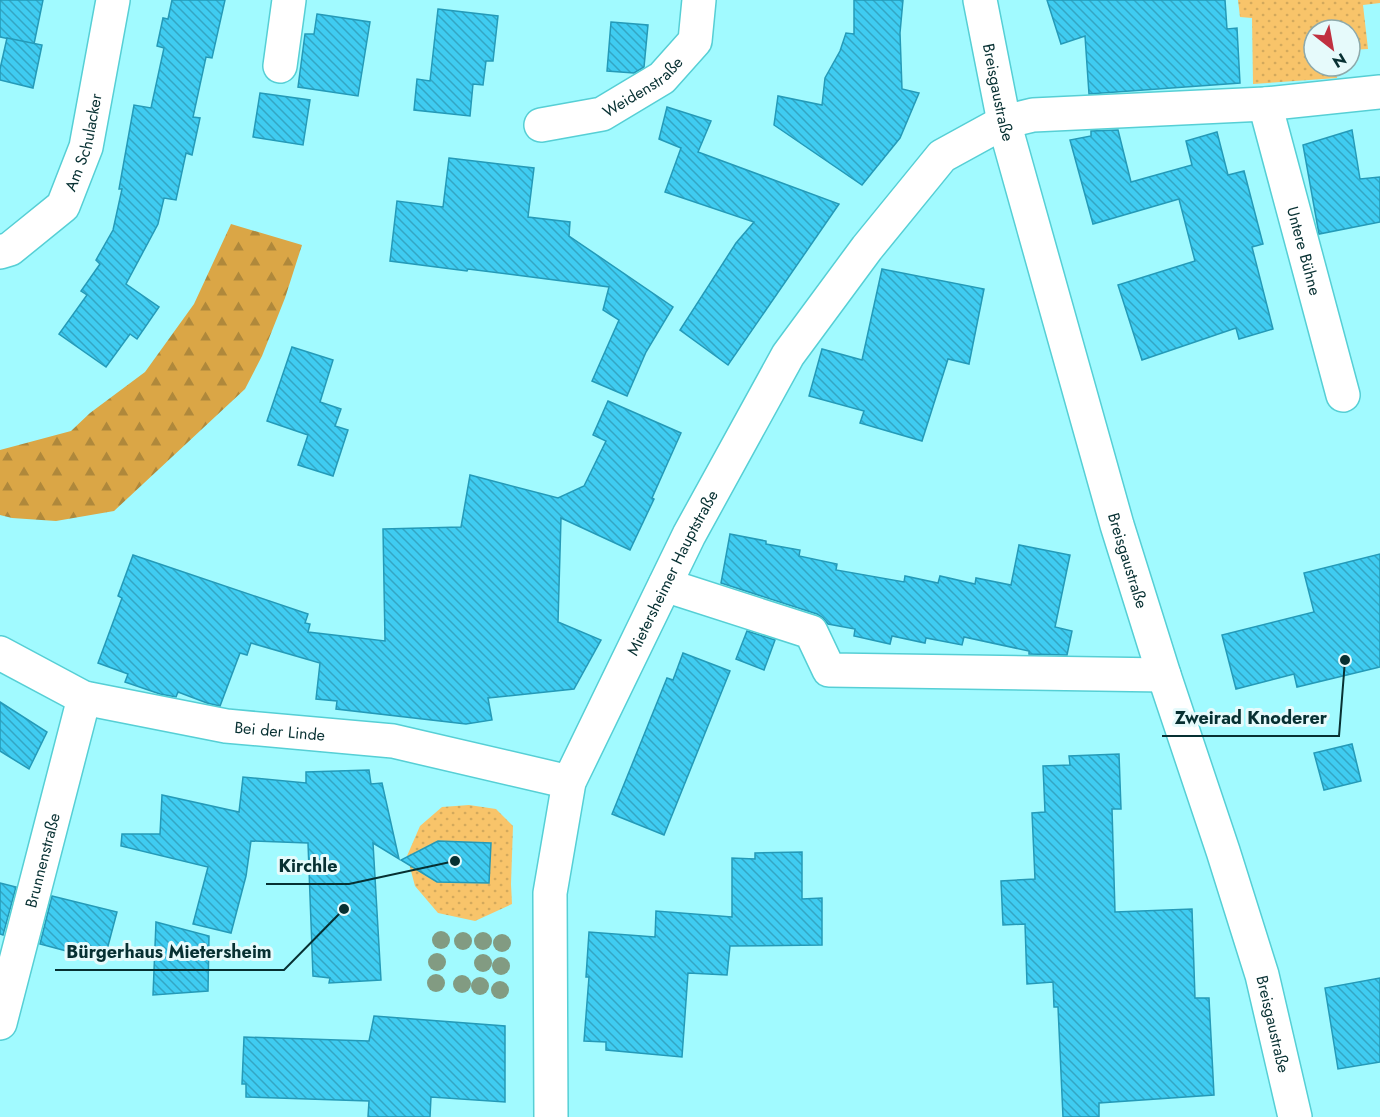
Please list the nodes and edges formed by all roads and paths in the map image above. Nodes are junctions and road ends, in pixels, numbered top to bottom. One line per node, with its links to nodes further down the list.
1 (113, 0): 10 (street, Am Schulacker)
2 (290, 0): 5 (street)
3 (699, 0): 9 (street, Weidenstraße)
4 (980, 0): 8 (street, Breisgaustraße)
5 (280, 66)
6 (1380, 92): 7 (street)
7 (1265, 104): 8 (street); 11 (street, Untere Bühne)
8 (1004, 122): 12 (street, Mietersheimer Hauptstraße); 14 (street, Breisgaustraße)
9 (541, 125)
10 (0, 252)
11 (1343, 395)
12 (665, 585): 14 (street); 16 (street, Mietersheimer Hauptstraße)
13 (0, 653): 15 (street, Bei der Linde)
14 (1164, 675): 19 (street, Breisgaustraße)
15 (84, 698): 16 (street, Bei der Linde); 17 (street, Brunnenstraße)
16 (568, 782): 18 (street, Mietersheimer Hauptstraße)
17 (0, 1023)
18 (551, 1117)
19 (1295, 1117)

